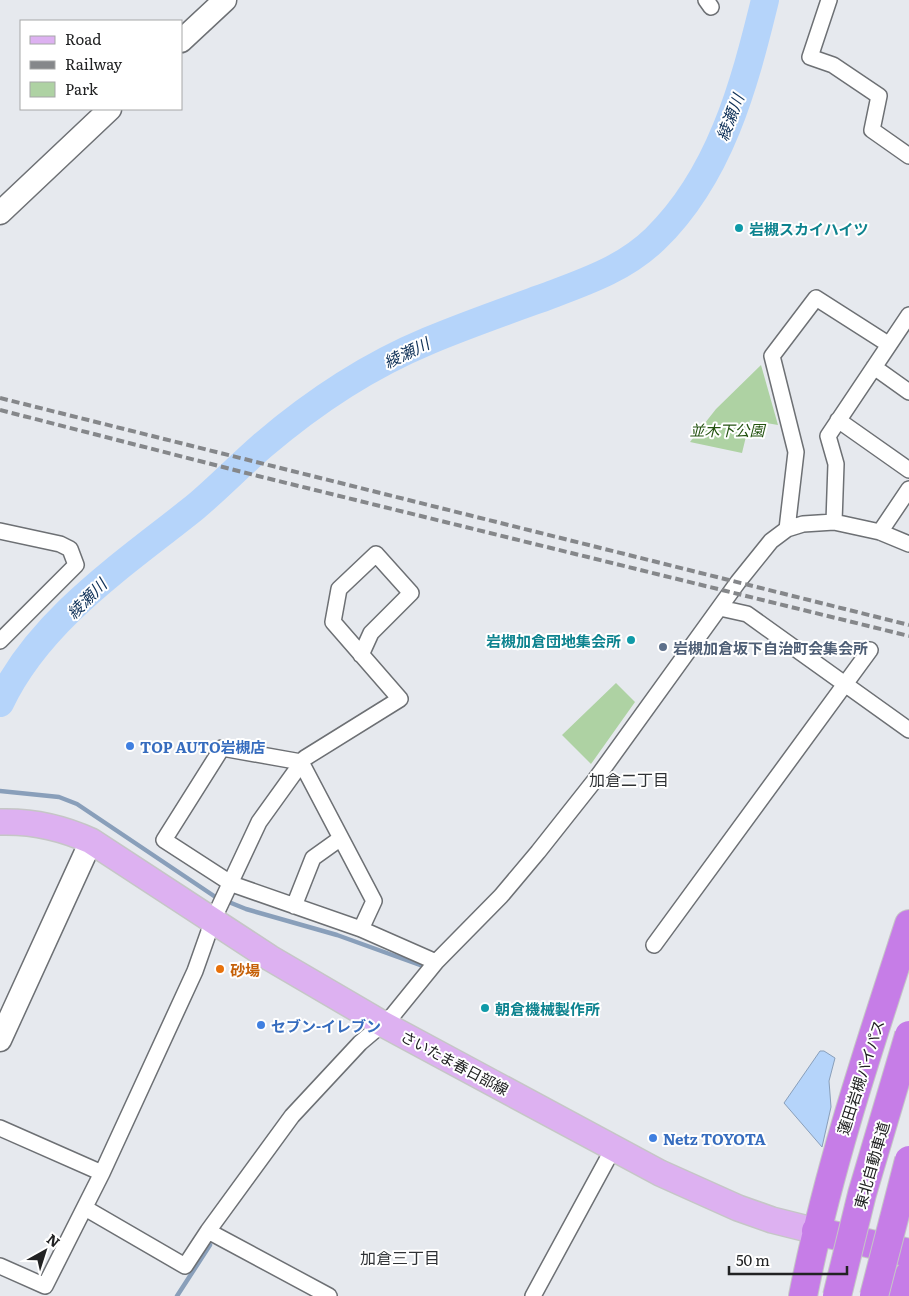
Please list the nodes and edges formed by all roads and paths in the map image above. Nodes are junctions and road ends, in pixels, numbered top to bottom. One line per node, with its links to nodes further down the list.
1 (225, 0): 3 (street)
2 (829, 0): 5 (street)
3 (182, 40)
4 (109, 110): 6 (street)
5 (909, 156)
6 (0, 213)
7 (909, 315): 8 (street)
8 (888, 344): 9 (street); 15 (street)
9 (874, 367): 10 (street); 11 (street)
10 (909, 392)
11 (838, 420): 12 (street); 14 (street)
12 (909, 470)
13 (909, 489): 17 (street)
14 (834, 522): 15 (street); 17 (street)
15 (787, 530): 19 (street)
16 (0, 531): 20 (street)
17 (880, 532): 18 (street)
18 (909, 544)
19 (720, 608): 23 (street); 34 (street)
20 (0, 641)
21 (870, 650): 23 (street)
22 (361, 655): 22 (street); 25 (street)
23 (845, 684): 24 (street); 33 (street)
24 (909, 730)
25 (301, 762): 27 (street); 29 (street); 29 (street)
26 (5, 822): 28 (main road, さいたま春日部線)
27 (341, 838): 30 (street); 32 (street)
28 (91, 841): 29 (main road, さいたま春日部線); 37 (street)
29 (223, 900): 30 (street); 35 (main road, さいたま春日部線); 41 (street)
30 (294, 906): 32 (street)
31 (909, 924): 44 (highway, 蓮田岩槻バイパス)
32 (361, 929): 34 (street)
33 (654, 944)
34 (436, 962): 35 (street)
35 (383, 1024): 39 (main road, さいたま春日部線); 43 (street)
36 (909, 1035): 51 (highway, 東北自動車道, bridge)
37 (0, 1040)
38 (0, 1128): 41 (street)
39 (614, 1147): 44 (main road, さいたま春日部線); 49 (street)
40 (909, 1160): 52 (highway, bridge)
41 (102, 1173): 42 (street)
42 (85, 1208): 43 (street); 46 (street)
43 (208, 1231): 48 (street)
44 (816, 1231): 45 (highway); 50 (highway, 蓮田岩槻バイパス)
45 (909, 1253)
46 (0, 1266)
47 (909, 1275): 53 (highway)
48 (328, 1296)
49 (533, 1296)
50 (803, 1296)
51 (837, 1296)
52 (874, 1296)
53 (903, 1296)

